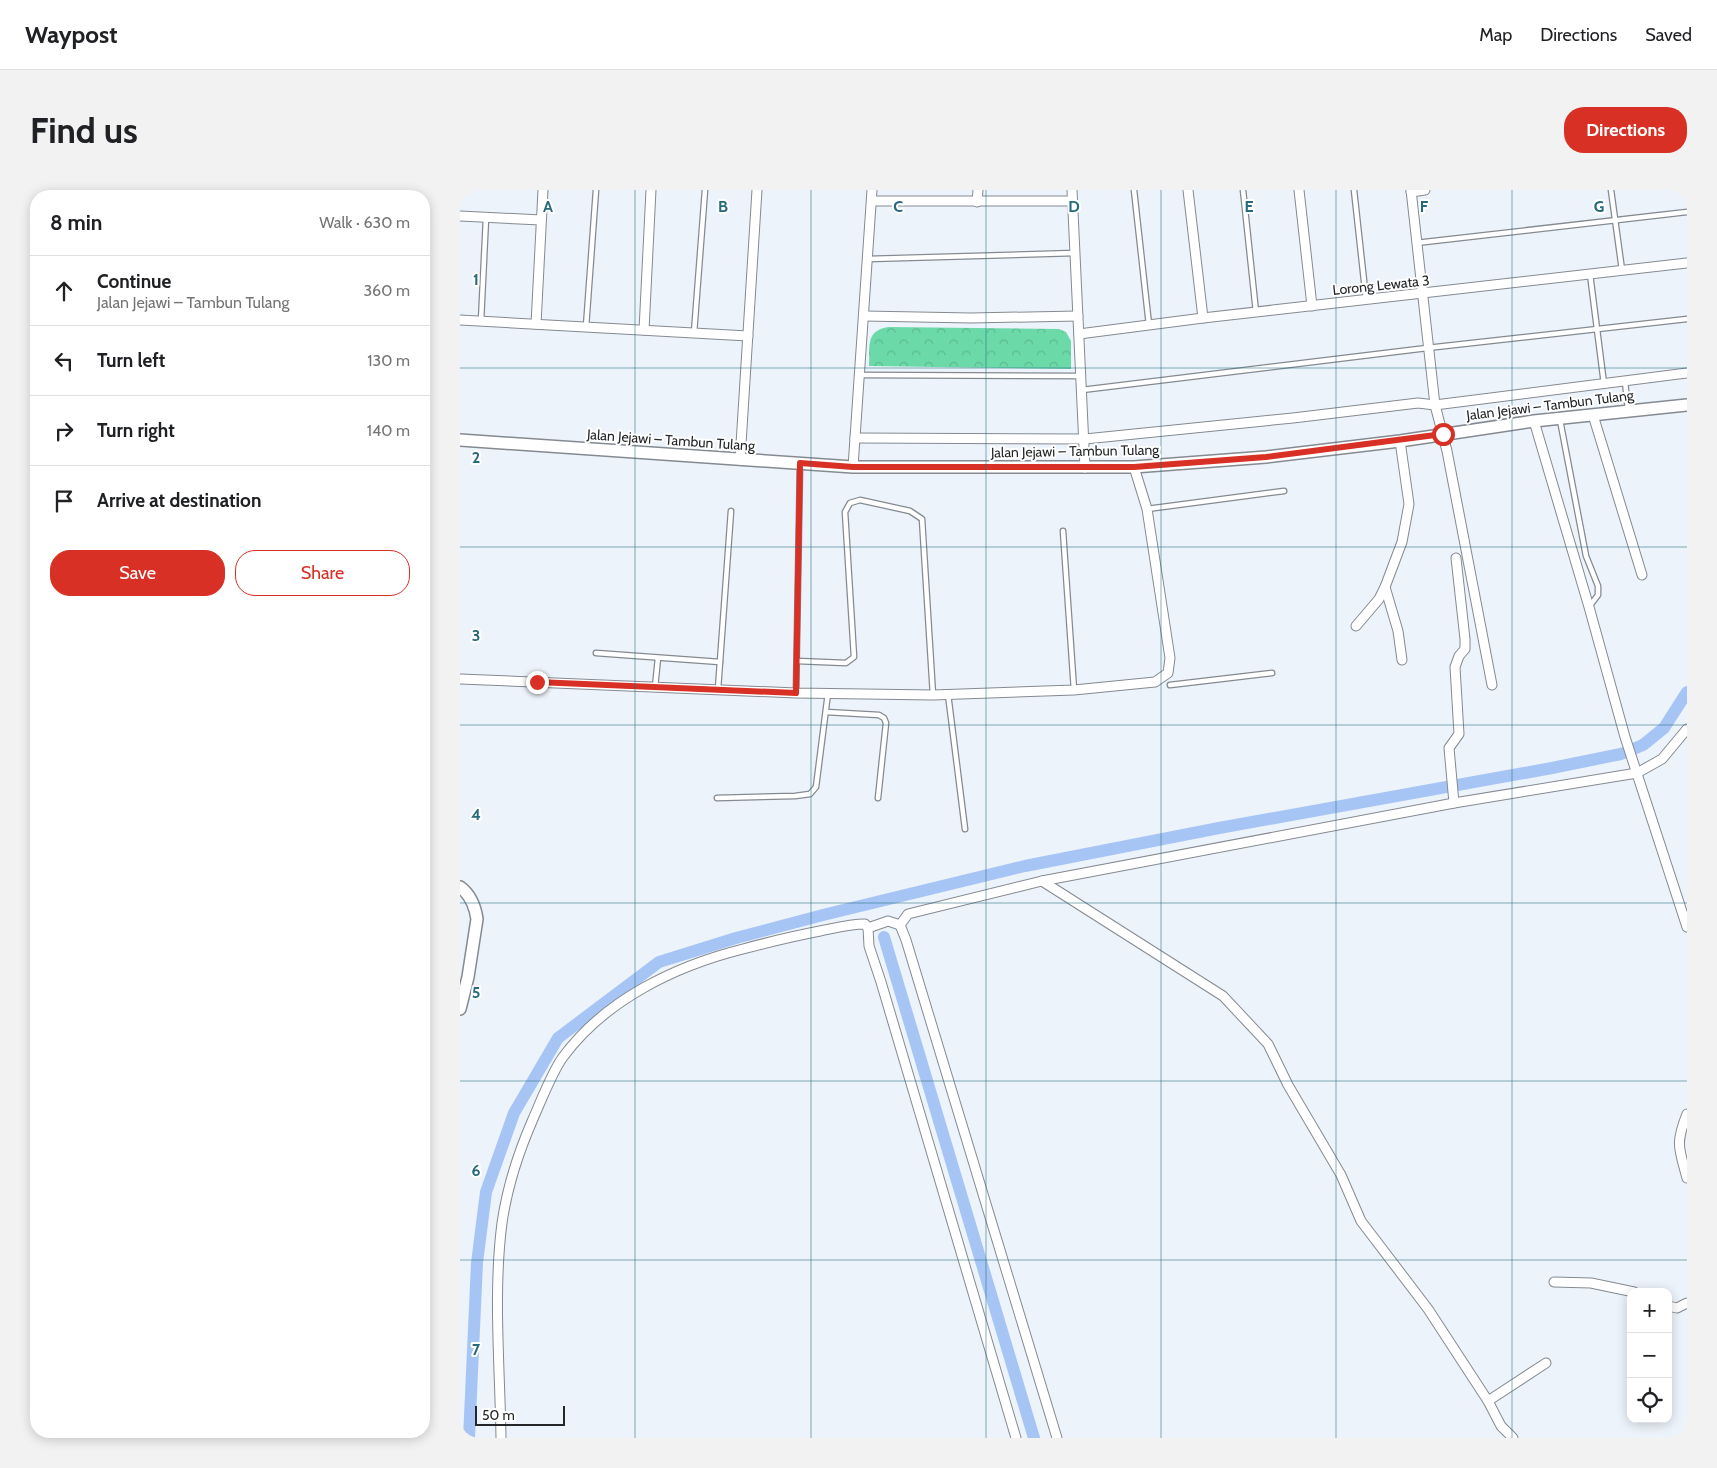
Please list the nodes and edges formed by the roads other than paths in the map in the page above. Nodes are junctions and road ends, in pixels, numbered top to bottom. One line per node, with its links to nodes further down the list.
1 (543, 190): 23 (street)
2 (596, 190): 43 (lane)
3 (651, 190): 44 (street)
4 (705, 190): 46 (lane)
5 (758, 190): 48 (street)
6 (872, 190): 17 (street)
7 (978, 190): 19 (street)
8 (1072, 190): 18 (street)
9 (1134, 190): 42 (lane)
10 (1188, 190): 37 (street)
11 (1243, 190): 34 (lane)
12 (1299, 190): 33 (street)
13 (1354, 190): 32 (lane)
14 (1425, 190): 16 (street)
15 (1612, 190): 24 (lane)
16 (1411, 191): 25 (street)
17 (872, 201): 19 (street); 27 (street)
18 (1072, 201): 19 (street); 26 (street)
19 (978, 202)
20 (1687, 212): 24 (lane)
21 (460, 216): 22 (street)
22 (486, 217): 23 (street); 40 (lane)
23 (541, 220): 41 (street)
24 (1616, 220): 25 (lane); 29 (lane)
25 (1416, 244): 31 (street)
26 (1075, 253): 27 (lane); 36 (street)
27 (868, 259): 35 (street)
28 (1687, 263): 29 (street, Lorong Lewata 3)
29 (1622, 270): 30 (street, Lorong Lewata 3)
30 (1590, 274): 31 (street, Lorong Lewata 3); 45 (lane)
31 (1422, 294): 32 (street, Lorong Lewata 3); 49 (street)
32 (1366, 300): 33 (street, Lorong Lewata 3)
33 (1312, 306): 34 (street, Lorong Lewata 3)
34 (1256, 312): 37 (street, Lorong Lewata 3)
35 (864, 316): 36 (street); 51 (street)
36 (1078, 316): 47 (street)
37 (1203, 318): 42 (street, Lorong Lewata 3)
38 (1687, 319): 45 (lane)
39 (460, 320): 40 (street)
40 (482, 321): 41 (street)
41 (536, 324): 43 (street)
42 (1149, 325): 47 (street, Lorong Lewata 3)
43 (586, 327): 44 (street)
44 (644, 330): 46 (street)
45 (1596, 330): 49 (lane); 54 (lane)
46 (694, 333): 48 (street)
47 (1079, 334): 52 (street)
48 (748, 336): 67 (street)
49 (1427, 348): 55 (lane); 56 (street)
50 (1687, 373): 53 (street)
51 (860, 376): 52 (lane); 63 (street)
52 (1081, 376): 55 (street)
53 (1624, 381): 54 (street); 58 (lane)
54 (1604, 384): 56 (street)
55 (1082, 390): 64 (street)
56 (1435, 405): 62 (street); 64 (street)
57 (1687, 405): 58 (street, Jalan Jejawi – Tambun Tulang)
58 (1628, 410): 59 (street, Jalan Jejawi – Tambun Tulang)
59 (1593, 415): 60 (street, Jalan Jejawi – Tambun Tulang); 77 (street)
60 (1560, 419): 61 (street, Jalan Jejawi – Tambun Tulang); 79 (lane)
61 (1534, 421): 62 (street, Jalan Jejawi – Tambun Tulang); 79 (street)
62 (1443, 434): 66 (street, Jalan Jejawi – Tambun Tulang); 89 (street)
63 (856, 438): 64 (street); 69 (street)
64 (1085, 439): 71 (street)
65 (460, 440): 67 (street, Jalan Jejawi – Tambun Tulang)
66 (1400, 441): 70 (street, Jalan Jejawi – Tambun Tulang); 78 (street)
67 (740, 460): 68 (street, Jalan Jejawi – Tambun Tulang)
68 (800, 463): 69 (street, Jalan Jejawi – Tambun Tulang); 85 (lane)
69 (853, 467): 71 (street, Jalan Jejawi – Tambun Tulang)
70 (1134, 467): 71 (street, Jalan Jejawi – Tambun Tulang); 73 (street)
71 (1085, 468)
72 (1284, 491): 73 (lane)
73 (1148, 509): 92 (street)
74 (731, 511): 84 (lane)
75 (1063, 532): 92 (lane)
76 (1456, 558): 102 (street)
77 (1642, 575)
78 (1385, 587): 80 (street); 83 (street)
79 (1589, 607): 99 (street)
80 (1356, 626)
81 (596, 653): 82 (lane)
82 (658, 658): 84 (lane); 90 (lane)
83 (1402, 660)
84 (720, 662): 91 (lane)
85 (797, 662): 93 (lane); 96 (lane)
86 (1272, 673): 88 (lane)
87 (460, 679): 90 (street)
88 (1170, 685)
89 (1492, 685)
90 (656, 687): 91 (street)
91 (718, 690): 93 (street)
92 (1074, 690): 95 (street)
93 (796, 693): 94 (street)
94 (828, 693): 96 (street); 97 (lane)
95 (948, 694): 96 (street); 103 (lane)
96 (933, 695)
97 (826, 712): 100 (lane); 101 (lane)
98 (1687, 729): 99 (street)
99 (1637, 773): 102 (street); 106 (street)
100 (717, 798)
101 (878, 798)
102 (1454, 799): 104 (street)
103 (966, 829)
104 (1042, 881): 107 (street); 117 (street)
105 (460, 887): 109 (street)
106 (1687, 922)
107 (900, 924): 108 (street); 120 (street)
108 (868, 928): 118 (street); 119 (street)
109 (460, 1009)
110 (1687, 1114): 111 (street)
111 (1687, 1178)
112 (1554, 1282): 113 (street)
113 (1627, 1290)
114 (1687, 1303): 115 (street)
115 (1672, 1307)
116 (1546, 1363): 117 (street)
117 (1488, 1401): 121 (street)
118 (501, 1438)
119 (1016, 1438)
120 (1057, 1438)
121 (1514, 1438)

